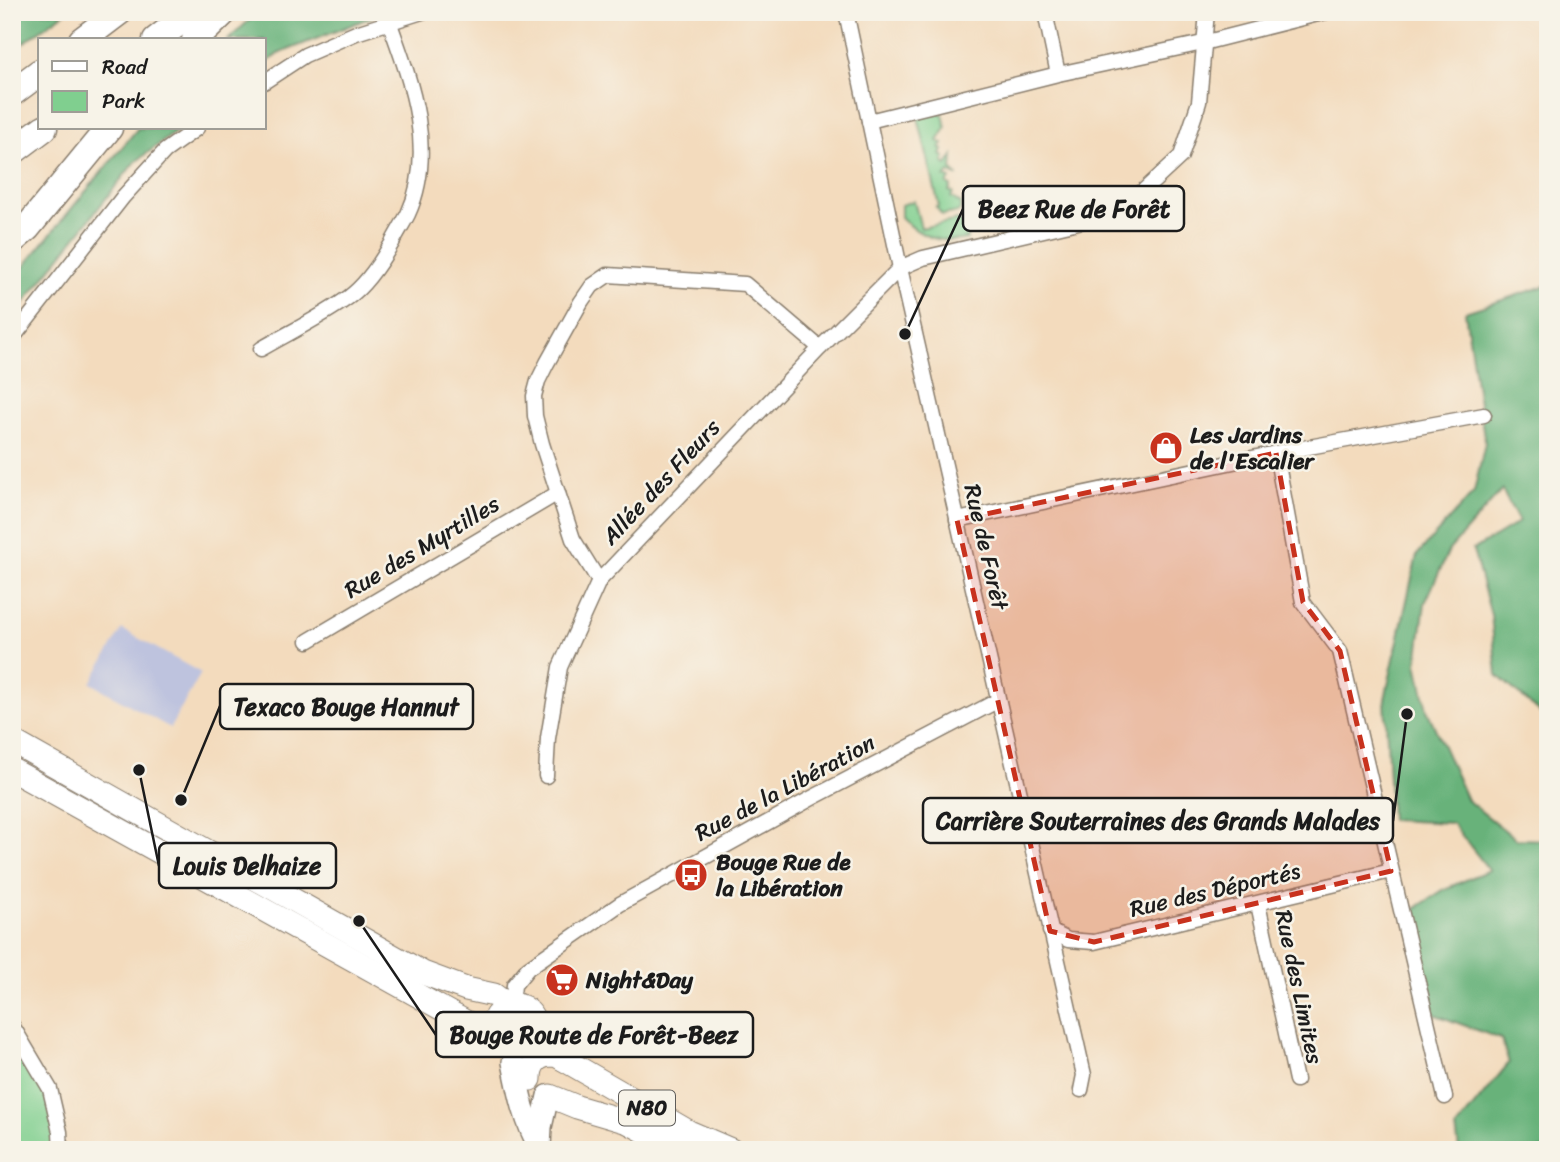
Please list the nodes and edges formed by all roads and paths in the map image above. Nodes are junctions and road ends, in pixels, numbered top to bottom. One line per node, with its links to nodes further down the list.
1 (119, 12): 10 (highway)
2 (192, 12): 11 (highway)
3 (224, 12): 12 (highway)
4 (422, 12): 9 (street)
5 (846, 12): 18 (street, Rue de Forêt)
6 (1045, 12): 15 (street)
7 (1207, 12): 13 (street)
8 (1326, 12): 13 (street)
9 (389, 21): 16 (street); 27 (street)
10 (85, 38)
11 (159, 38)
12 (197, 38)
13 (1203, 43): 15 (street); 24 (street)
14 (38, 74): 17 (highway)
15 (1058, 74): 18 (street)
16 (266, 81)
17 (12, 93)
18 (869, 121): 24 (street, Rue de Forêt)
19 (41, 130): 22 (highway)
20 (107, 130): 23 (highway)
21 (194, 130): 25 (street)
22 (12, 152)
23 (12, 241)
24 (900, 268): 26 (street, Allée des Fleurs); 31 (street, Rue de Forêt)
25 (12, 339)
26 (820, 348): 30 (street); 32 (street, Allée des Fleurs)
27 (261, 349)
28 (1484, 415): 29 (street)
29 (1276, 453): 31 (street); 38 (street)
30 (558, 493): 32 (street); 33 (street, Rue des Myrtilles)
31 (957, 520): 34 (street, Rue de Forêt)
32 (599, 582): 37 (street, Allée des Fleurs)
33 (309, 641)
34 (997, 701): 40 (street, Rue de Forêt); 41 (street, Rue de la Libération)
35 (12, 741): 41 (main road)
36 (12, 770): 44 (main road, N80)
37 (546, 776)
38 (1391, 871): 39 (street, Rue des Déportés); 49 (street)
39 (1258, 904): 40 (street, Rue des Déportés); 46 (street, Rue des Limites)
40 (1050, 931): 48 (street, Rue de Forêt)
41 (510, 1005): 42 (main road); 44 (main road)
42 (534, 1020): 44 (main road); 45 (main road)
43 (12, 1025): 51 (street)
44 (504, 1048): 47 (main road, N80)
45 (564, 1060): 47 (main road); 47 (main road); 53 (main road, N80)
46 (1296, 1080)
47 (536, 1090): 50 (street); 52 (main road, N80)
48 (1081, 1090)
49 (1445, 1097)
50 (540, 1148)
51 (61, 1150)
52 (680, 1150)
53 (731, 1150)

